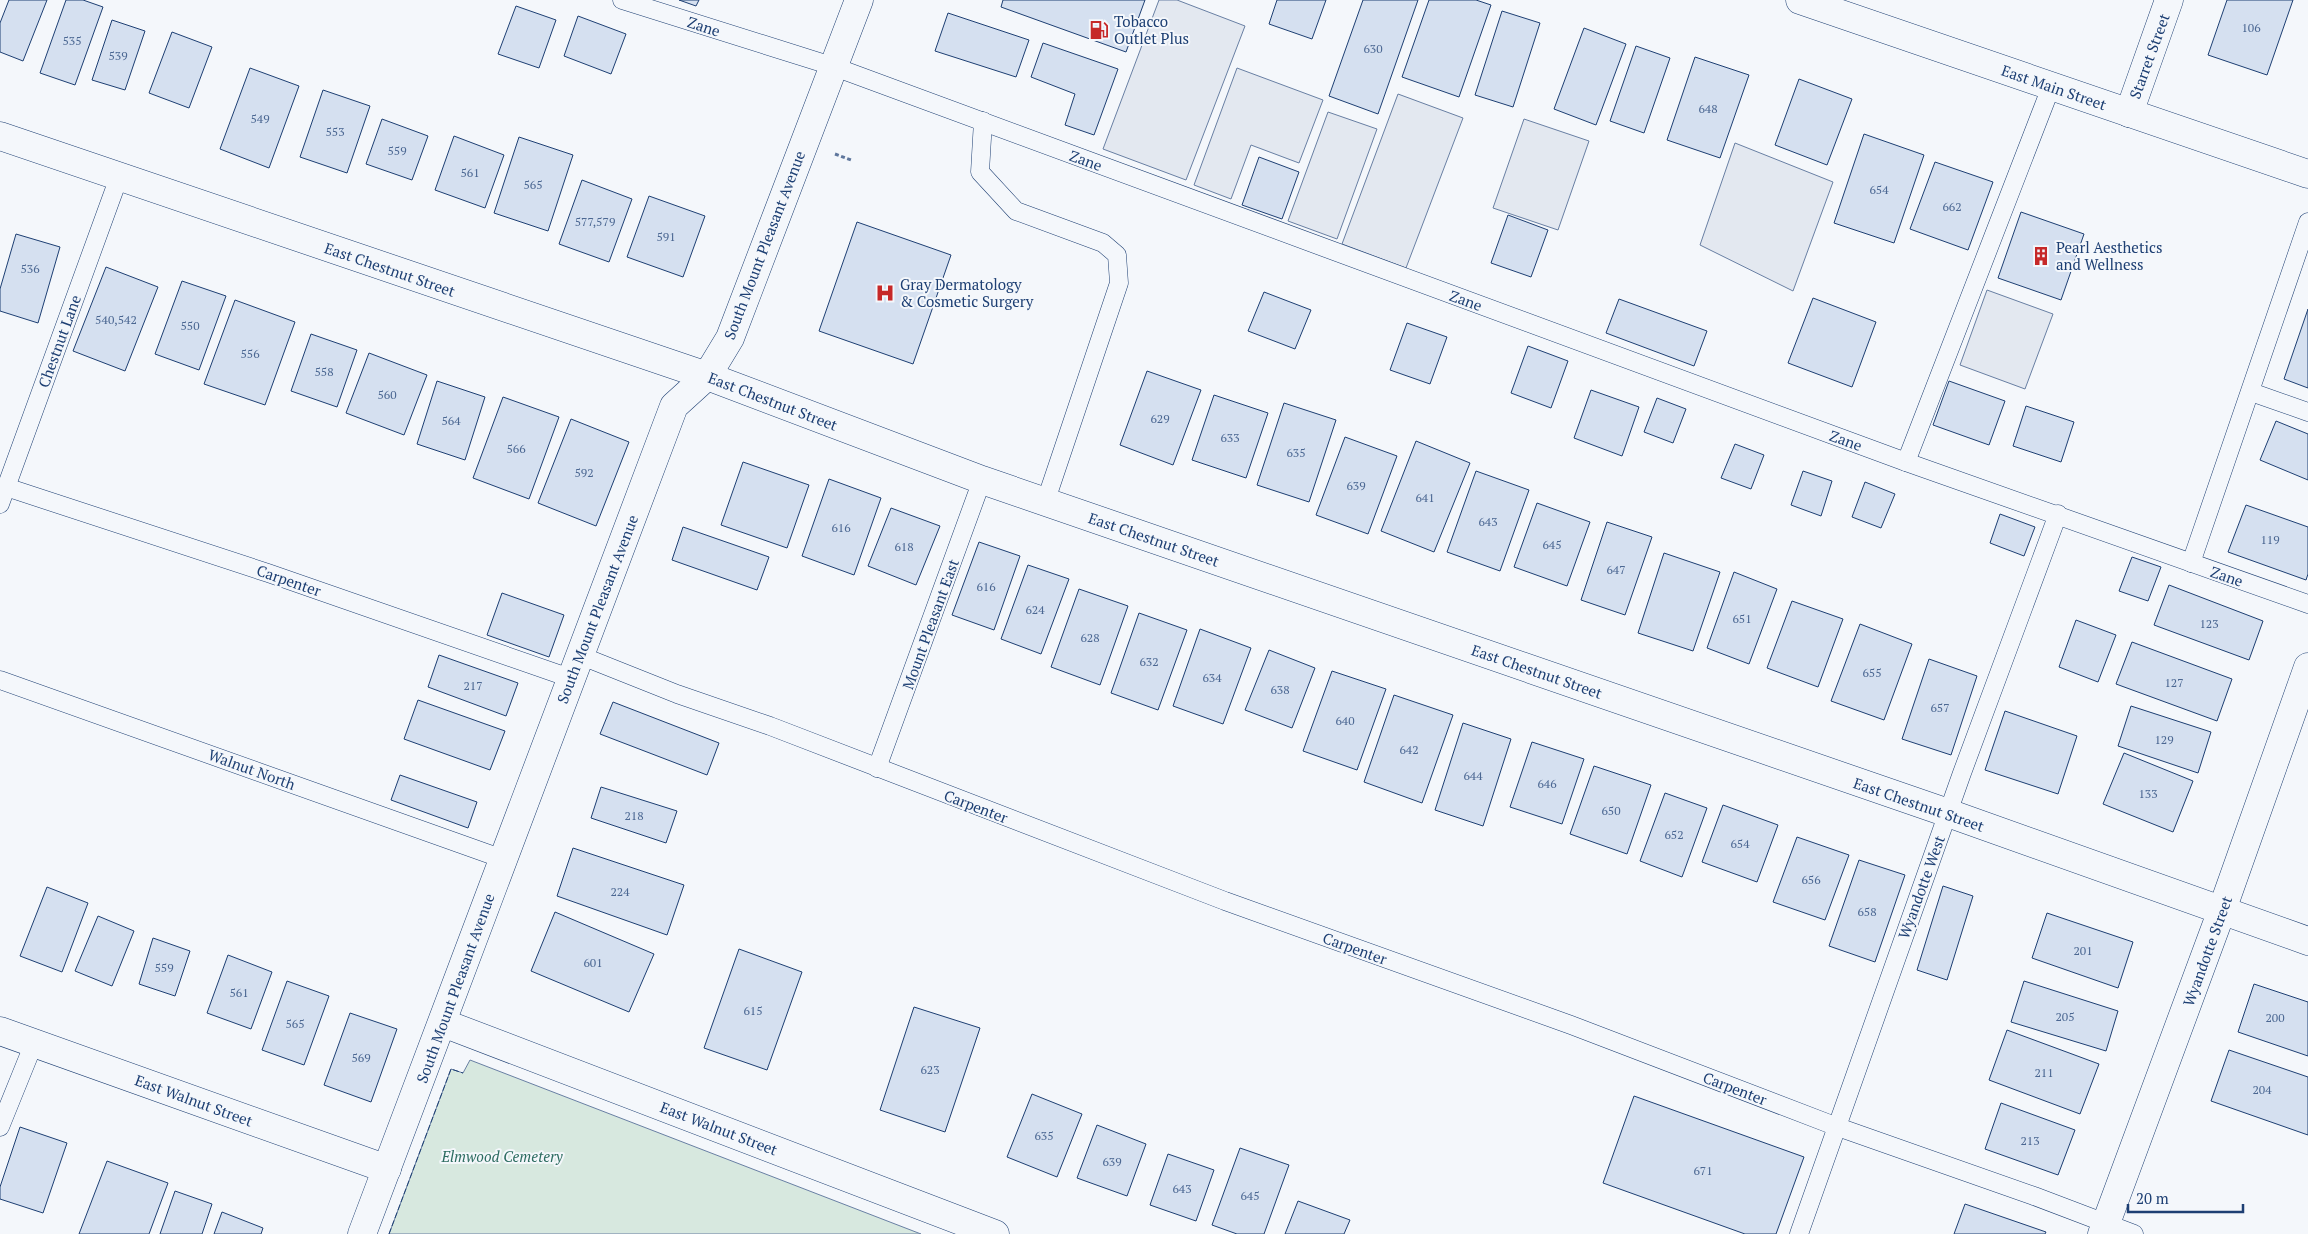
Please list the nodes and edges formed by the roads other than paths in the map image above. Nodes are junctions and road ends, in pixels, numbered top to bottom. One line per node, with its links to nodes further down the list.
1 (622, 0): 5 (lane, Zane)
2 (859, 0): 5 (street, South Mount Pleasant Avenue)
3 (1800, 0): 6 (street, East Main Street)
4 (2169, 0): 7 (street, Starret Street)
5 (832, 66): 8 (lane, Zane); 13 (street, South Mount Pleasant Avenue)
6 (2051, 87): 7 (street, East Main Street); 16 (lane)
7 (2129, 113): 10 (street, East Main Street)
8 (983, 122): 16 (lane, Zane); 19 (lane)
9 (0, 136): 11 (street, East Chestnut Street)
10 (2308, 174)
11 (119, 177): 13 (street, East Chestnut Street); 18 (lane, Chestnut Lane)
12 (2308, 222): 14 (lane)
13 (707, 376): 17 (street, East Chestnut Street); 24 (street, South Mount Pleasant Avenue)
14 (2251, 392): 15 (lane); 22 (lane)
15 (2308, 412)
16 (1906, 462): 21 (lane, Zane)
17 (982, 480): 19 (street, East Chestnut Street); 27 (lane, Mount Pleasant East)
18 (6, 487): 20 (lane, Chestnut Lane); 24 (lane, Carpenter)
19 (1046, 500): 28 (street, East Chestnut Street)
20 (0, 504)
21 (2058, 514): 22 (lane, Zane); 28 (lane, Wyandotte West)
22 (2191, 563): 23 (lane, Zane)
23 (2308, 604)
24 (575, 666): 27 (lane, Carpenter); 29 (street, South Mount Pleasant Avenue)
25 (2308, 667): 30 (street, Wyandotte Street)
26 (0, 680): 29 (lane, Walnut North)
27 (877, 768): 35 (lane, Carpenter)
28 (1948, 813): 30 (street, East Chestnut Street); 35 (lane, Wyandotte West)
29 (503, 858): 32 (street, South Mount Pleasant Avenue)
30 (2222, 910): 31 (street, East Chestnut Street); 38 (street, Wyandotte Street)
31 (2308, 941)
32 (442, 1022): 37 (street, South Mount Pleasant Avenue); 40 (street, East Walnut Street)
33 (0, 1031): 34 (street, East Walnut Street)
34 (34, 1043): 36 (lane); 37 (street, East Walnut Street)
35 (1835, 1126): 38 (lane, Carpenter); 41 (lane, Wyandotte West)
36 (0, 1127)
37 (387, 1169): 39 (street, South Mount Pleasant Avenue)
38 (2104, 1228): 42 (lane, Carpenter)
39 (362, 1234)
40 (995, 1234)
41 (1799, 1234)
42 (2134, 1234)

